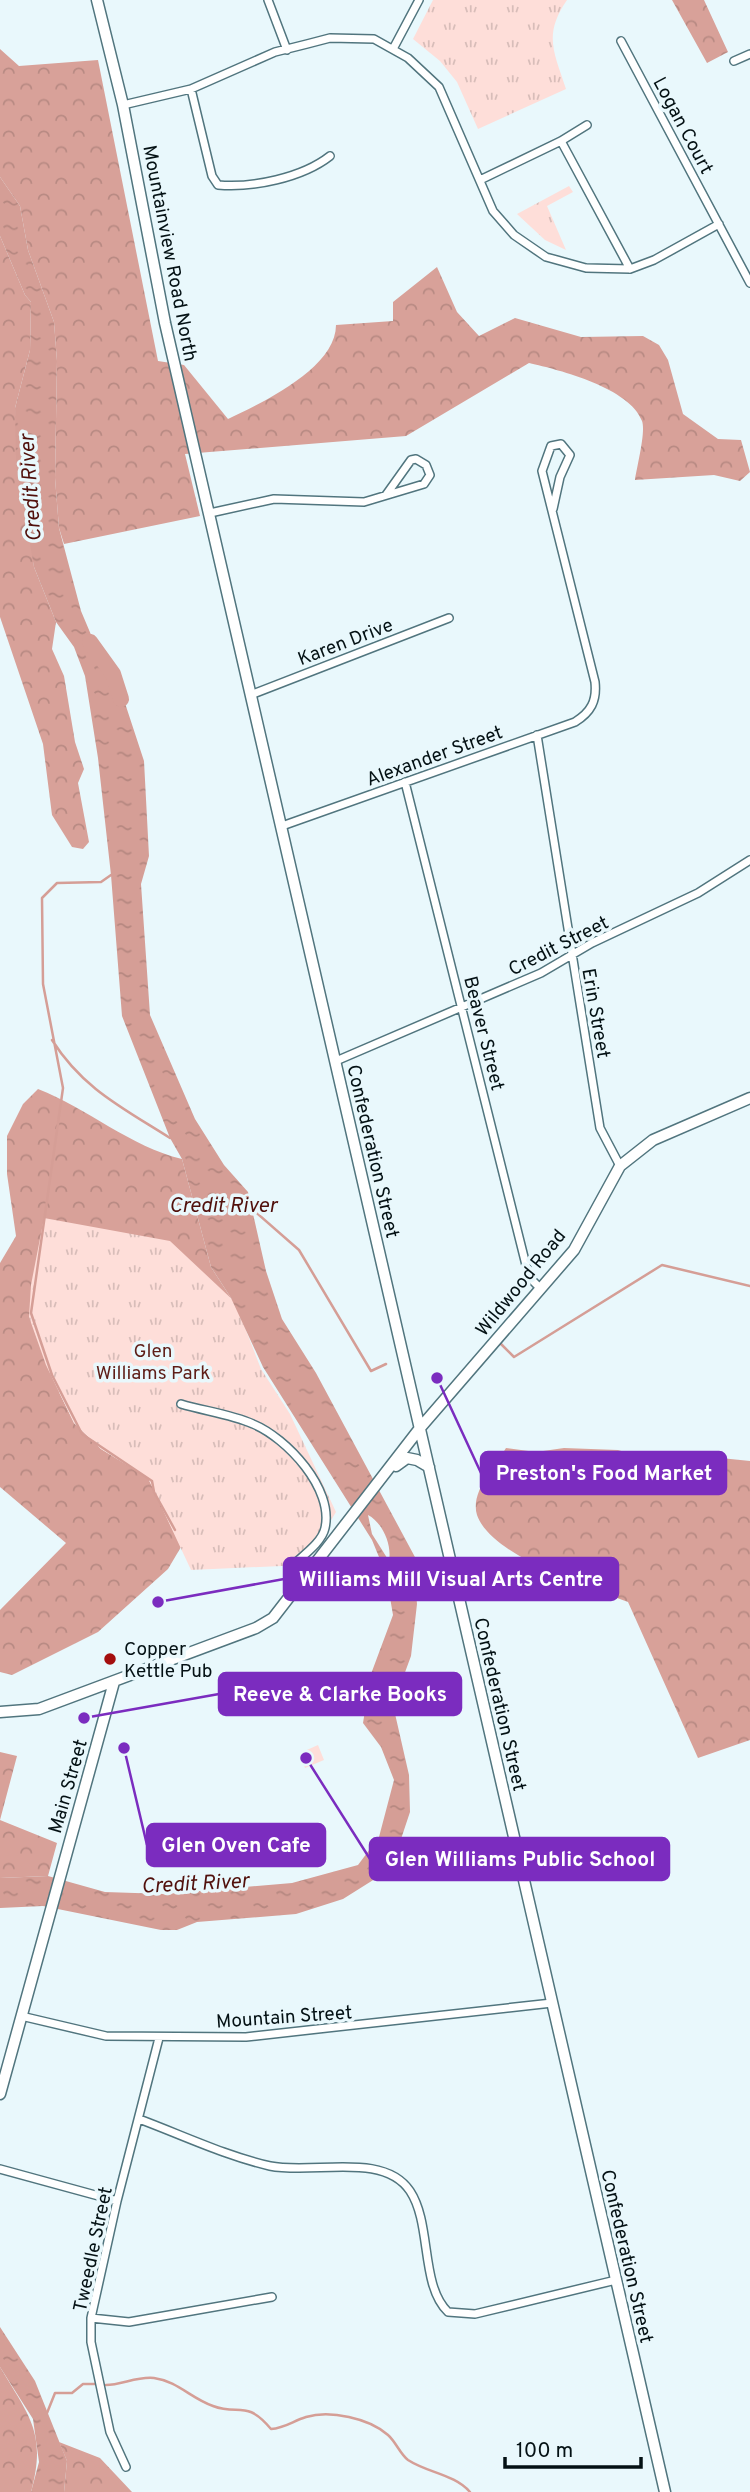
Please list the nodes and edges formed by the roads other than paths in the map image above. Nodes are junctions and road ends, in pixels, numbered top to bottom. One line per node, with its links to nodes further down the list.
1 (97, 0): 10 (main road, Mountainview Road North)
2 (268, 0): 6 (street)
3 (419, 0): 5 (street)
4 (621, 41): 15 (street, Logan Court)
5 (393, 49): 6 (street); 14 (street)
6 (287, 50): 9 (street)
7 (750, 54): 8 (street)
8 (734, 61)
9 (191, 89): 10 (street); 13 (street)
10 (123, 105): 20 (main road, Mountainview Road North)
11 (587, 125): 12 (street)
12 (561, 141): 14 (street); 16 (street)
13 (330, 156)
14 (480, 180): 16 (street)
15 (719, 224): 16 (street); 17 (street, Logan Court)
16 (630, 269)
17 (750, 283)
18 (386, 495): 18 (street); 20 (street)
19 (552, 509): 19 (street); 23 (street, Alexander Street)
20 (210, 513): 22 (main road, Confederation Street)
21 (449, 618): 22 (street, Karen Drive)
22 (253, 694): 25 (main road, Confederation Street)
23 (537, 736): 24 (street, Alexander Street); 27 (street, Erin Street)
24 (405, 782): 25 (street, Alexander Street); 28 (street, Beaver Street)
25 (282, 826): 29 (main road, Confederation Street)
26 (750, 860): 27 (street, Credit Street)
27 (571, 956): 28 (street, Credit Street); 31 (street, Erin Street)
28 (462, 1009): 29 (street, Credit Street); 32 (street, Beaver Street)
29 (336, 1061): 34 (main road, Confederation Street)
30 (750, 1098): 31 (main road, Wildwood Road)
31 (620, 1166): 32 (main road, Wildwood Road)
32 (540, 1288): 34 (main road, Wildwood Road)
33 (181, 1404): 37 (street)
34 (420, 1429): 35 (main road, Confederation Street); 36 (main road)
35 (429, 1467): 36 (main road); 40 (main road, Confederation Street)
36 (386, 1474): 37 (main road)
37 (303, 1582): 38 (main road)
38 (114, 1682): 39 (main road); 41 (main road, Main Street)
39 (0, 1712)
40 (552, 2003): 42 (street, Mountain Street); 47 (main road, Confederation Street)
41 (21, 2015): 42 (street, Mountain Street); 43 (main road, Main Street)
42 (159, 2038): 44 (street, Tweedle Street)
43 (0, 2094)
44 (139, 2119): 46 (street, Tweedle Street); 47 (street)
45 (0, 2169): 46 (street)
46 (117, 2202): 49 (street, Tweedle Street)
47 (616, 2280): 51 (main road, Confederation Street)
48 (272, 2297): 49 (street)
49 (92, 2318): 50 (street, Tweedle Street)
50 (126, 2467)
51 (665, 2492)

